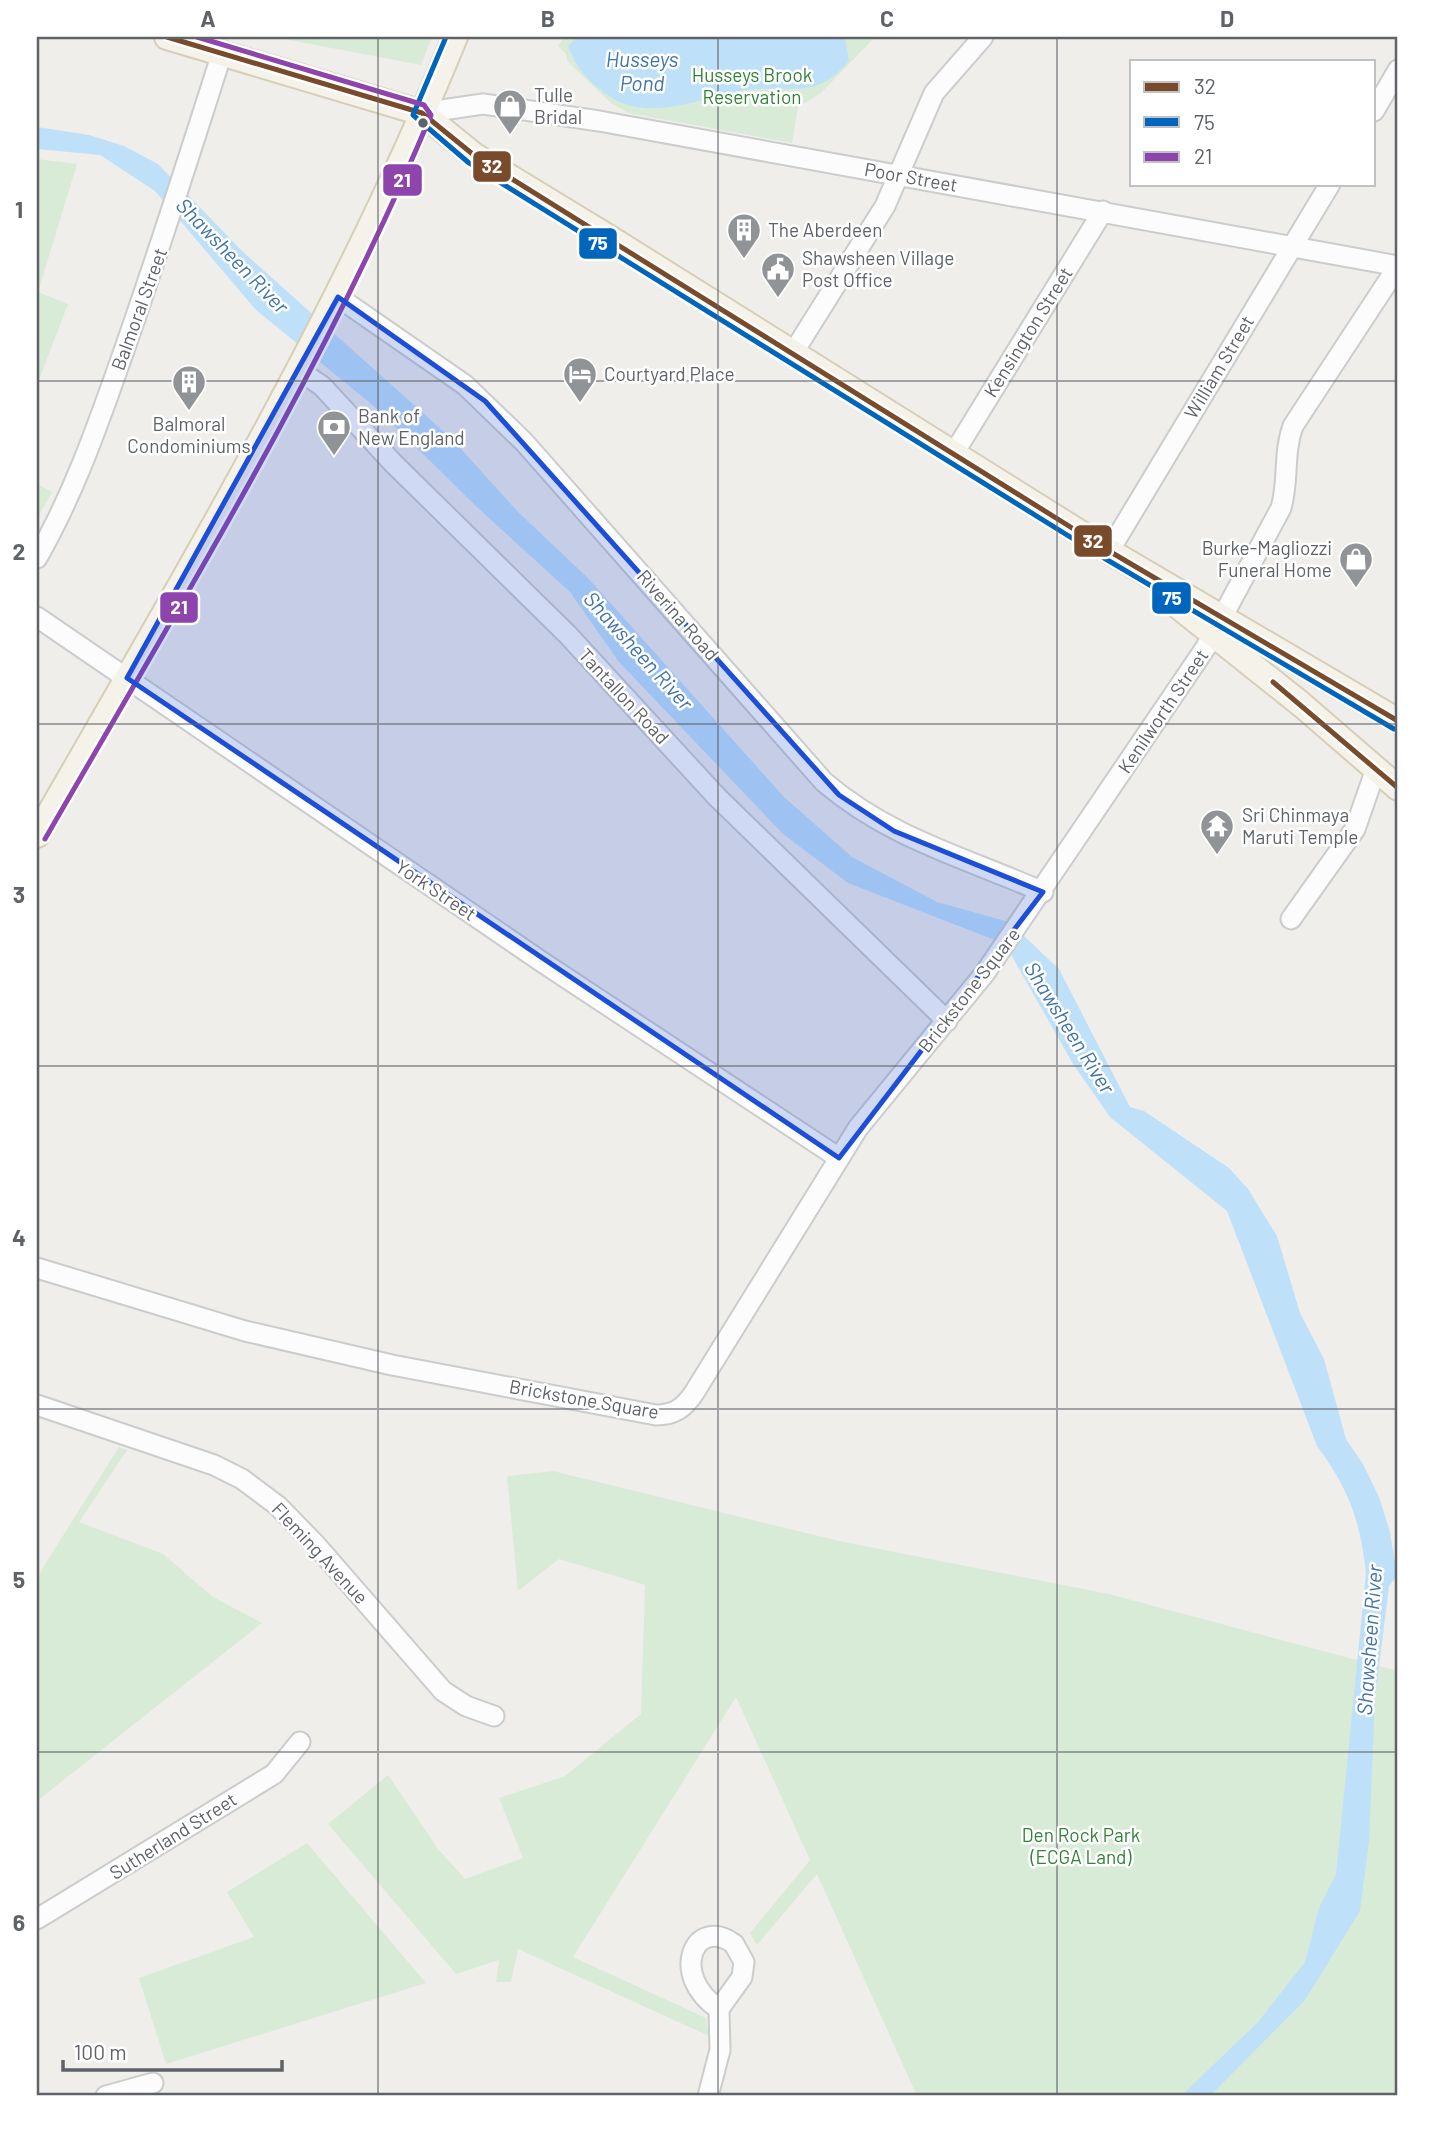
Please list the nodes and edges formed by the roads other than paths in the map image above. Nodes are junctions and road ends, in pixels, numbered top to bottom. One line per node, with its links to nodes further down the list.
1 (167, 37): 4 (main road)
2 (455, 37): 7 (main road)
3 (983, 37): 8 (street)
4 (222, 53): 7 (main road); 18 (street, Balmoral Street)
5 (1398, 70): 6 (street)
6 (1376, 108)
7 (422, 113): 8 (street, Poor Street); 13 (main road); 14 (main road)
8 (901, 176): 10 (street, Poor Street); 14 (street)
9 (1329, 186): 11 (street, William Street)
10 (1103, 211): 11 (street, Poor Street); 16 (street, Kensington Street)
11 (1293, 246): 12 (street, Poor Street); 17 (street, William Street)
12 (1398, 266): 20 (street, Kenilworth Street)
13 (334, 305): 15 (main road); 26 (street, Riverina Road)
14 (793, 353): 16 (main road)
15 (303, 366): 21 (main road); 28 (street, Tantallon Road)
16 (954, 453): 17 (main road)
17 (1109, 551): 20 (main road)
18 (37, 558)
19 (37, 617): 21 (street, York Street)
20 (1218, 626): 22 (main road); 23 (main road); 26 (street, Kenilworth Street)
21 (127, 678): 25 (main road); 29 (street, York Street)
22 (1398, 721)
23 (1376, 769): 24 (main road); 27 (street)
24 (1398, 788)
25 (37, 835)
26 (1037, 900): 28 (street, Brickstone Square)
27 (1291, 919)
28 (947, 1021): 29 (street, Brickstone Square)
29 (839, 1158): 30 (street, Brickstone Square)
30 (37, 1268)
31 (37, 1405): 32 (street, Fleming Avenue)
32 (494, 1716)
33 (300, 1742): 34 (street, Sutherland Street)
34 (37, 1919)
35 (719, 2009): 38 (street)
36 (153, 2083): 37 (street)
37 (106, 2096)
38 (708, 2096)

